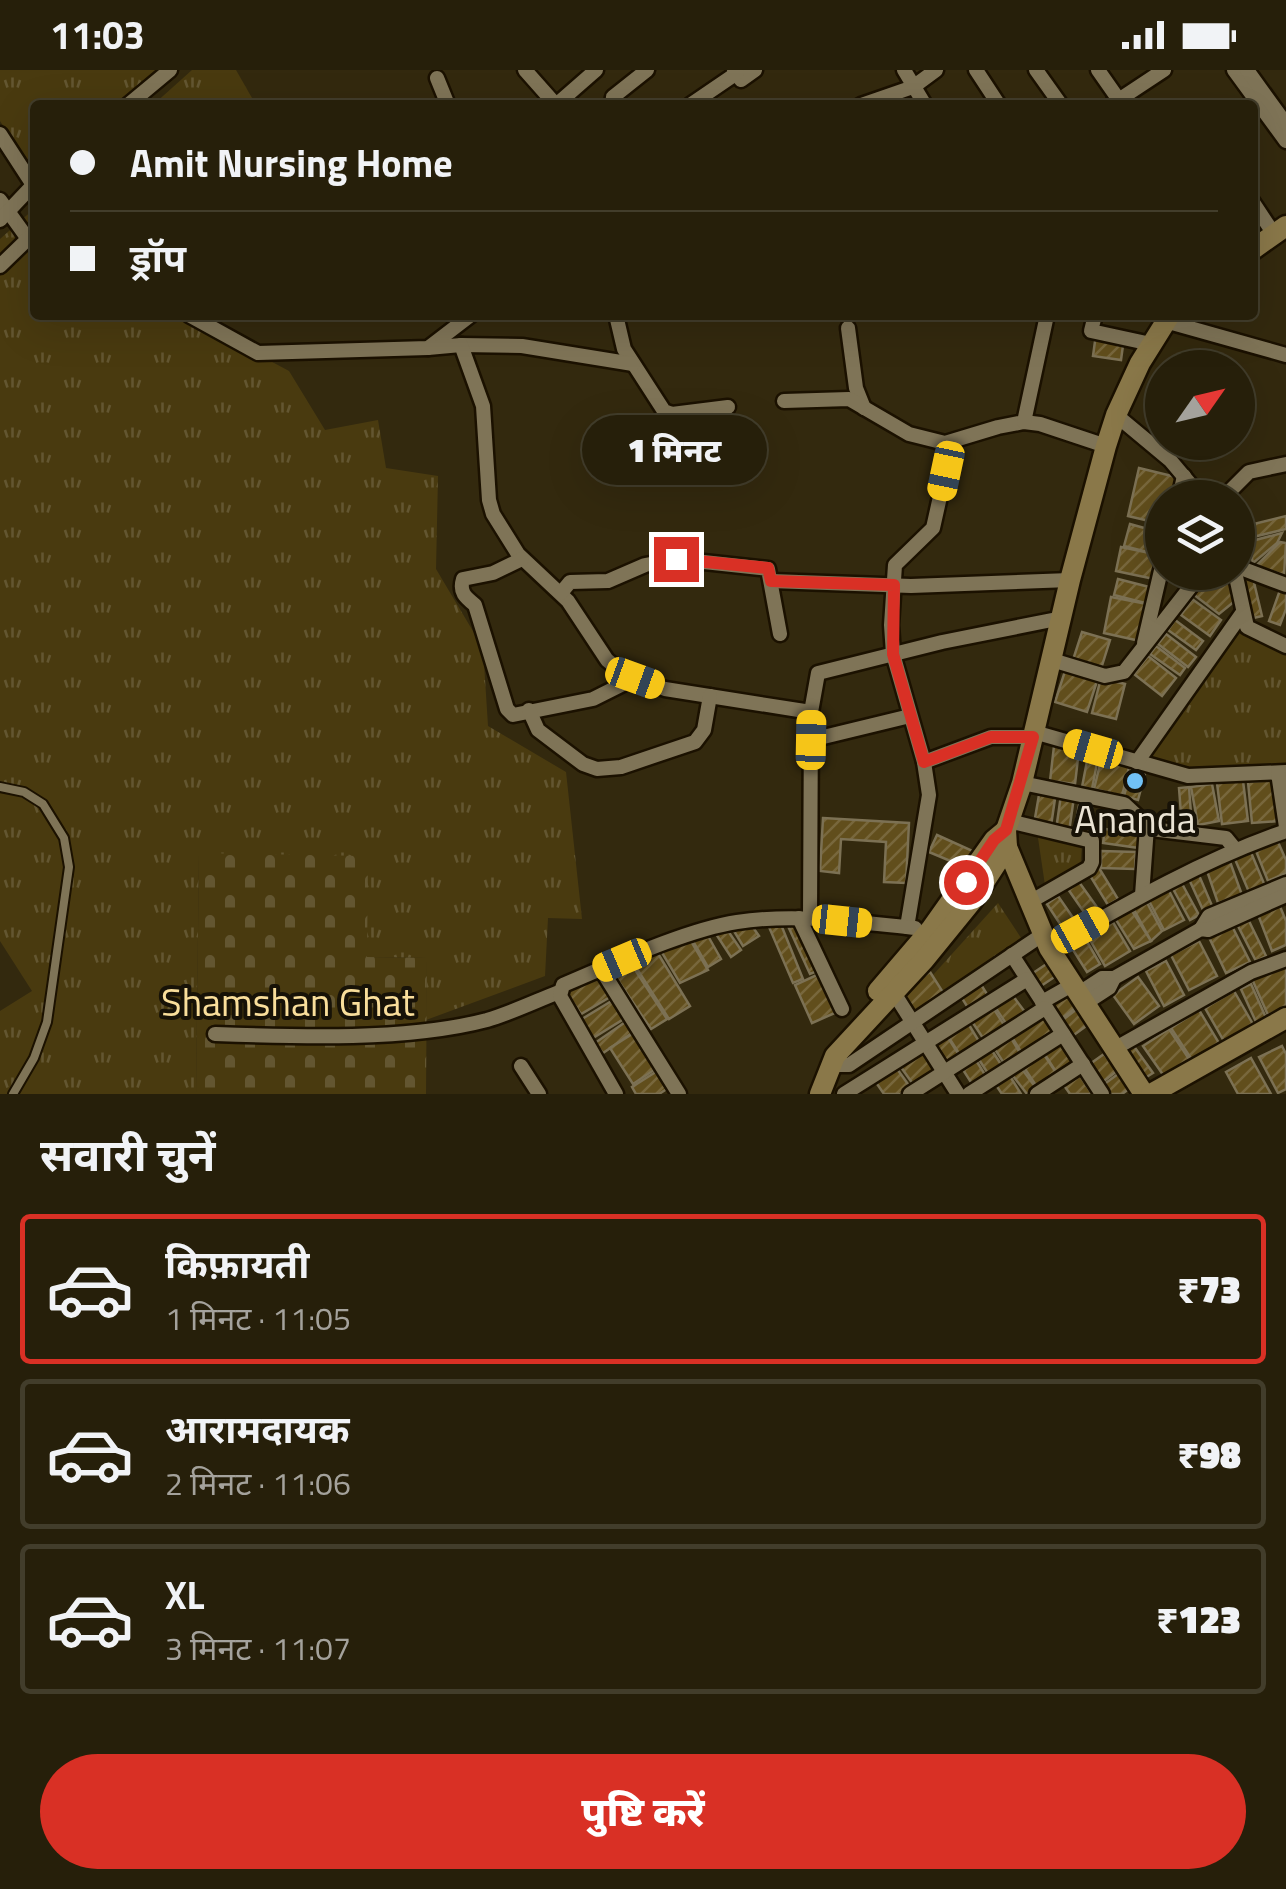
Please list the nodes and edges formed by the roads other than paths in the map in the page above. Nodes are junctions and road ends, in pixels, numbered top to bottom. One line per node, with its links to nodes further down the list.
1 (170, 70): 17 (street)
2 (525, 70): 19 (street)
3 (596, 70): 20 (street)
4 (647, 70): 21 (street)
5 (756, 70): 14 (street)
6 (904, 70): 16 (street)
7 (936, 70): 16 (street)
8 (976, 70): 25 (street)
9 (1036, 70): 26 (street)
10 (1098, 70): 27 (street)
11 (1164, 70): 28 (street)
12 (1234, 70): 29 (street)
13 (1247, 70): 31 (street)
14 (736, 72): 22 (street)
15 (438, 78): 18 (street)
16 (912, 87): 23 (street); 24 (street)
17 (134, 100)
18 (446, 100)
19 (552, 100)
20 (562, 100)
21 (613, 100)
22 (697, 100)
23 (877, 100)
24 (921, 100)
25 (997, 100)
26 (1057, 100)
27 (1114, 100)
28 (1118, 100)
29 (1256, 100)
30 (1258, 103): 33 (street)
31 (1286, 124)
32 (0, 134): 34 (street)
33 (1286, 141)
34 (30, 178)
35 (30, 187): 37 (street)
36 (1258, 207): 38 (street)
37 (3, 210): 39 (street)
38 (1280, 230): 41 (street)
39 (30, 233)
40 (30, 237): 42 (street)
41 (1258, 246)
42 (0, 266)
43 (198, 320): 53 (street)
44 (464, 320): 53 (street)
45 (617, 320): 55 (street)
46 (1046, 320): 60 (street)
47 (1094, 320): 51 (street)
48 (1167, 320): 51 (street)
49 (1174, 320): 54 (street)
50 (848, 328): 58 (street)
51 (1151, 344): 59 (street)
52 (461, 345): 53 (street); 55 (street); 68 (street)
53 (428, 348)
54 (1286, 355)
55 (633, 364): 57 (street)
56 (784, 401): 58 (street)
57 (728, 407)
58 (864, 408): 61 (street)
59 (1116, 415): 62 (street); 64 (street)
60 (1024, 422): 61 (street); 62 (street)
61 (952, 443): 72 (street)
62 (1106, 446): 70 (street)
63 (1286, 464): 67 (street)
64 (1184, 476): 65 (street); 66 (street)
65 (1183, 480)
66 (1187, 480)
67 (1241, 480)
68 (522, 559): 77 (street); 87 (street)
69 (1255, 576): 73 (street)
70 (1070, 580): 72 (street); 79 (street)
71 (771, 581): 72 (street); 77 (street); 80 (street)
72 (894, 585): 83 (street)
73 (1286, 585)
74 (1156, 590): 82 (street)
75 (1188, 590): 82 (street)
76 (1239, 590): 78 (street)
77 (561, 593): 85 (street)
78 (1243, 612): 81 (street); 93 (street)
79 (1062, 618): 83 (street); 84 (street)
80 (780, 634)
81 (1286, 646)
82 (1142, 651): 84 (street)
83 (893, 654): 88 (street); 89 (street)
84 (1052, 660): 90 (street)
85 (635, 678): 86 (street); 87 (street)
86 (710, 696): 87 (street); 88 (street)
87 (529, 710)
88 (812, 712): 91 (street)
89 (910, 716): 91 (street); 92 (street)
90 (1033, 735): 92 (street); 93 (street); 95 (street)
91 (811, 740): 105 (street)
92 (924, 762): 106 (street)
93 (1137, 762): 94 (street)
94 (1282, 772): 98 (street)
95 (1022, 783): 97 (street); 99 (street)
96 (0, 788): 131 (lane)
97 (1147, 826): 100 (street); 102 (street)
98 (1286, 828): 100 (street)
99 (1007, 833): 104 (street); 104 (street); 107 (street); 115 (street)
100 (1235, 849): 102 (street)
101 (1286, 884): 108 (street)
102 (1142, 895): 109 (street)
103 (1286, 895): 108 (street)
104 (1028, 903): 109 (street)
105 (804, 918): 106 (street); 112 (street); 118 (street)
106 (907, 927): 107 (street)
107 (931, 929): 135 (street)
108 (1201, 929): 116 (street)
109 (1045, 941): 110 (street); 116 (street)
110 (1012, 955): 113 (street); 120 (street)
111 (1286, 959): 125 (street)
112 (601, 969): 114 (street); 134 (street)
113 (1027, 978): 117 (street); 124 (street)
114 (560, 989): 122 (street); 133 (street)
115 (894, 993): 120 (street); 126 (street)
116 (1079, 993): 117 (street); 125 (street)
117 (1043, 1005): 123 (street); 129 (street)
118 (842, 1009)
119 (1286, 1018): 142 (street)
120 (913, 1024): 124 (street); 126 (street)
121 (1286, 1033): 143 (street)
122 (215, 1034)
123 (1064, 1034): 127 (street); 140 (street)
124 (925, 1042): 129 (street); 137 (street)
125 (1114, 1049): 142 (street)
126 (829, 1064): 136 (street)
127 (1083, 1064): 130 (street); 141 (street)
128 (521, 1066): 132 (street)
129 (944, 1072): 138 (street); 139 (street)
130 (1099, 1093)
131 (13, 1094)
132 (539, 1094)
133 (616, 1094)
134 (679, 1094)
135 (807, 1094)
136 (820, 1094)
137 (844, 1094)
138 (910, 1094)
139 (958, 1094)
140 (969, 1094)
141 (1037, 1094)
142 (1144, 1094)
143 (1172, 1094)

